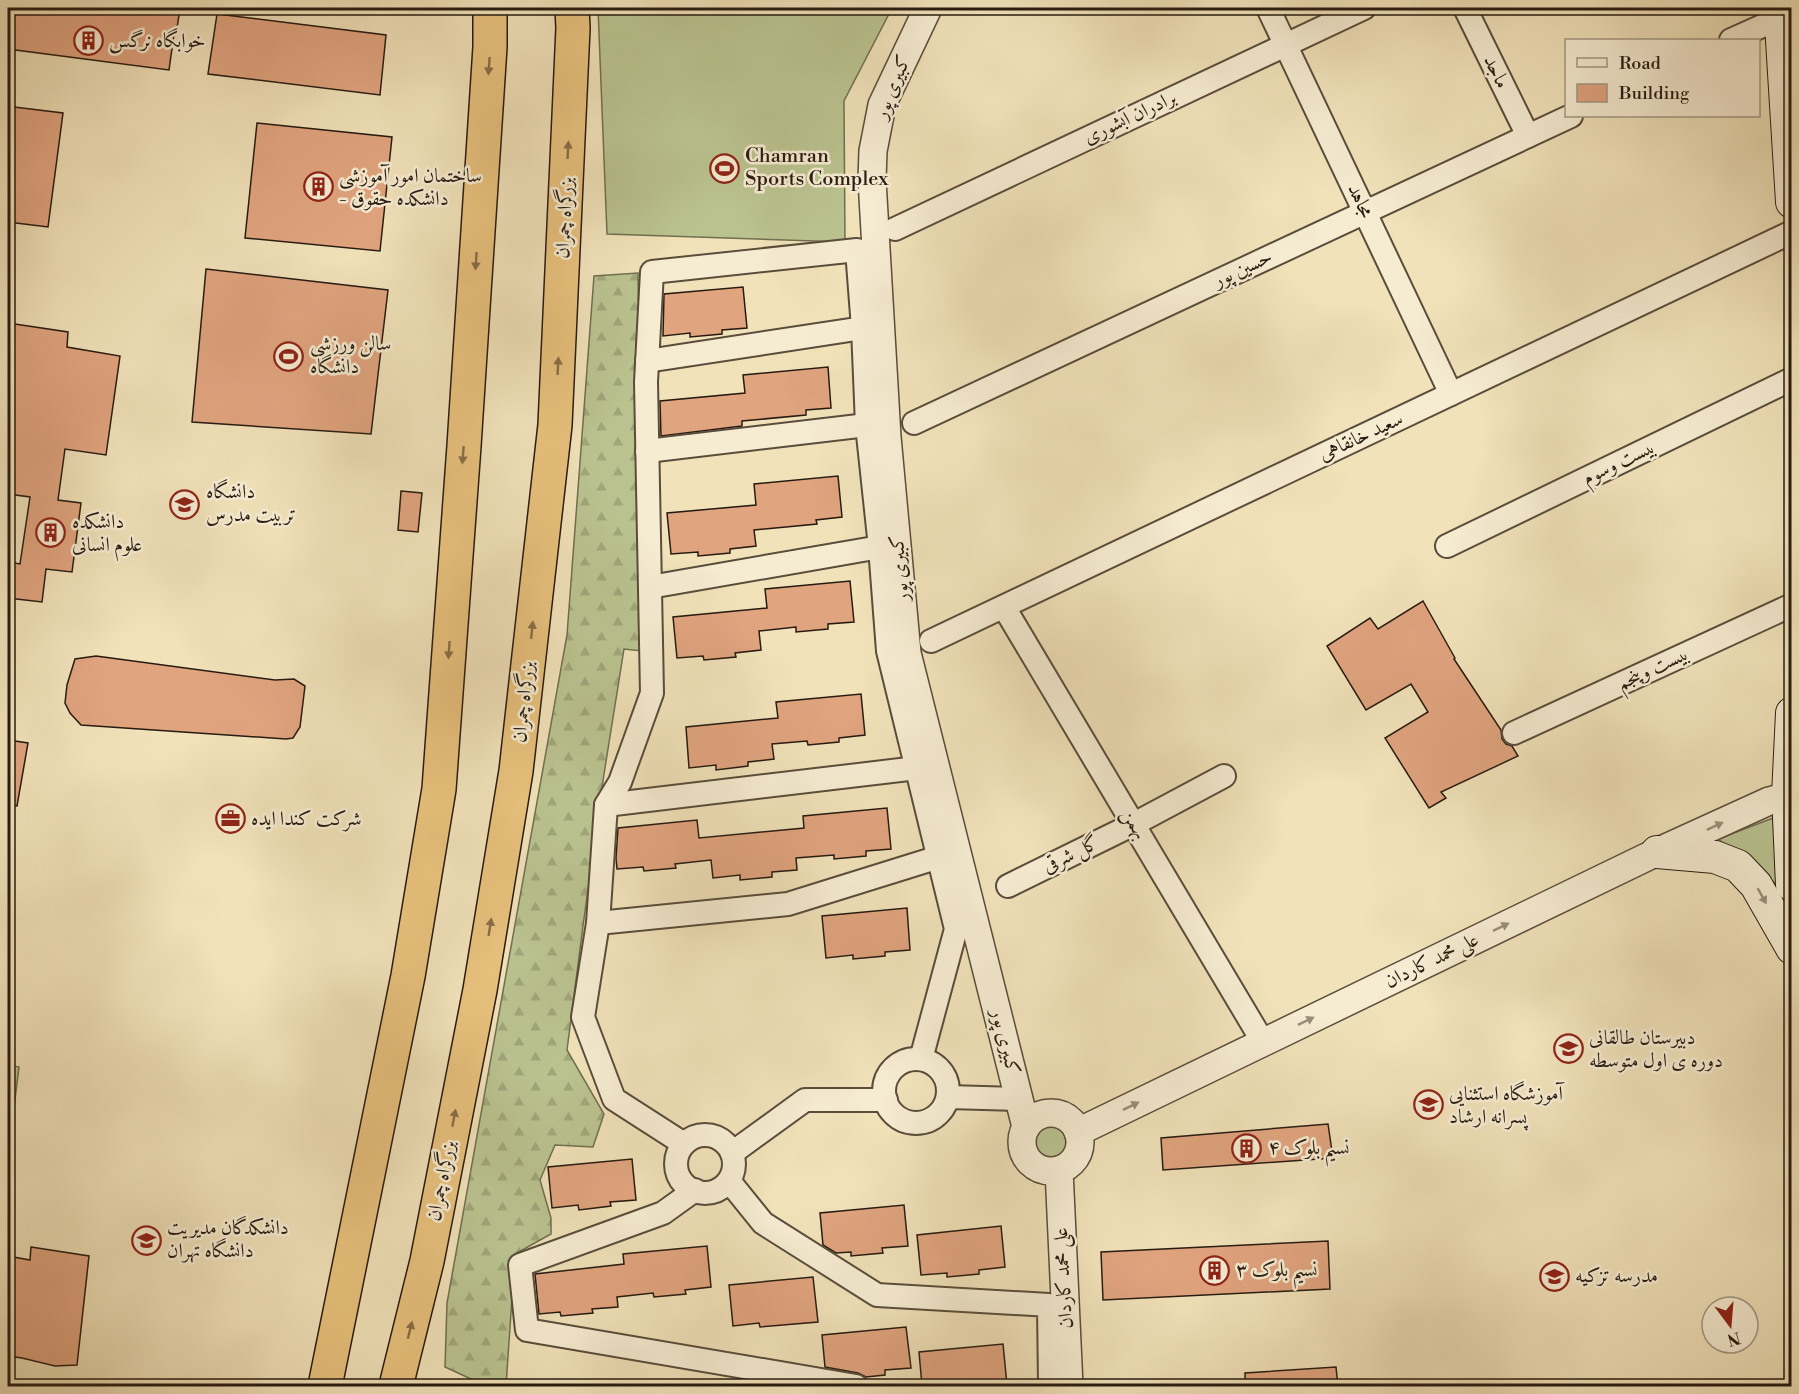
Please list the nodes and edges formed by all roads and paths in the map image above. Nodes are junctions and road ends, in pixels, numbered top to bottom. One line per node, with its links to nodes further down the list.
1 (490, 8): 54 (highway, one-way to 54)
2 (572, 8): 55 (highway, بزرگراه چمران, one-way to 2)
3 (928, 8): 45 (street, کبیری پور)
4 (1268, 8): 9 (street, مجاهد)
5 (1364, 8): 9 (street, برادران آبشوری)
6 (1465, 8): 11 (street, ماجد)
7 (1784, 14): 8 (street); 12 (main road)
8 (1733, 39)
9 (1286, 45): 13 (street, مجاهد); 14 (street, برادران آبشوری)
10 (1569, 117): 11 (street, حسین پور)
11 (1528, 136): 13 (street, حسین پور)
12 (1791, 202)
13 (1365, 212): 19 (street, مجاهد); 20 (street, حسین پور)
14 (895, 229)
15 (1791, 232): 19 (street, سعید خانقاهی)
16 (863, 328): 17 (street); 17 (street); 21 (street)
17 (647, 361): 22 (street)
18 (1791, 380): 23 (street, بیست وسوم)
19 (1451, 394): 27 (street, سعید خانقاهی)
20 (914, 423)
21 (867, 425): 22 (street); 24 (street)
22 (646, 451): 25 (street)
23 (1447, 546)
24 (880, 547): 25 (street); 31 (street)
25 (650, 587): 34 (street)
26 (1791, 605): 30 (street, بیست وپنجم)
27 (1004, 607): 28 (street, سعید خانقاهی); 35 (street, بهمن)
28 (931, 641)
29 (1791, 712): 33 (main road)
30 (1514, 733)
31 (917, 768): 34 (street); 37 (street)
32 (1224, 776): 35 (street, گل شرقی)
33 (1790, 795): 36 (street, علی محمد کاردان, one-way to 33); 38 (main road)
34 (606, 805): 40 (street)
35 (1134, 824): 39 (street, گل شرقی); 42 (street, بهمن)
36 (1657, 852): 41 (main road, one-way to 41); 42 (street, علی محمد کاردان, one-way to 36)
37 (939, 857): 40 (street); 43 (street)
38 (1791, 885)
39 (1008, 886)
40 (598, 923): 49 (street)
41 (1791, 948)
42 (1263, 1042): 48 (street, علی محمد کاردان, one-way to 42)
43 (921, 1059): 44 (street); 46 (street)
44 (948, 1097): 45 (street); 46 (street)
45 (1020, 1099): 47 (street, کبیری پور)
46 (886, 1100): 50 (street)
47 (1026, 1127): 48 (street); 51 (street)
48 (1078, 1132): 51 (street)
49 (684, 1144): 50 (street); 53 (street)
50 (732, 1153): 52 (street)
51 (1059, 1170): 58 (street, علی محمد کاردان)
52 (729, 1181): 53 (street); 57 (street)
53 (695, 1191): 56 (street)
54 (325, 1386)
55 (396, 1386)
56 (856, 1386)
57 (1050, 1386)
58 (1069, 1386)

